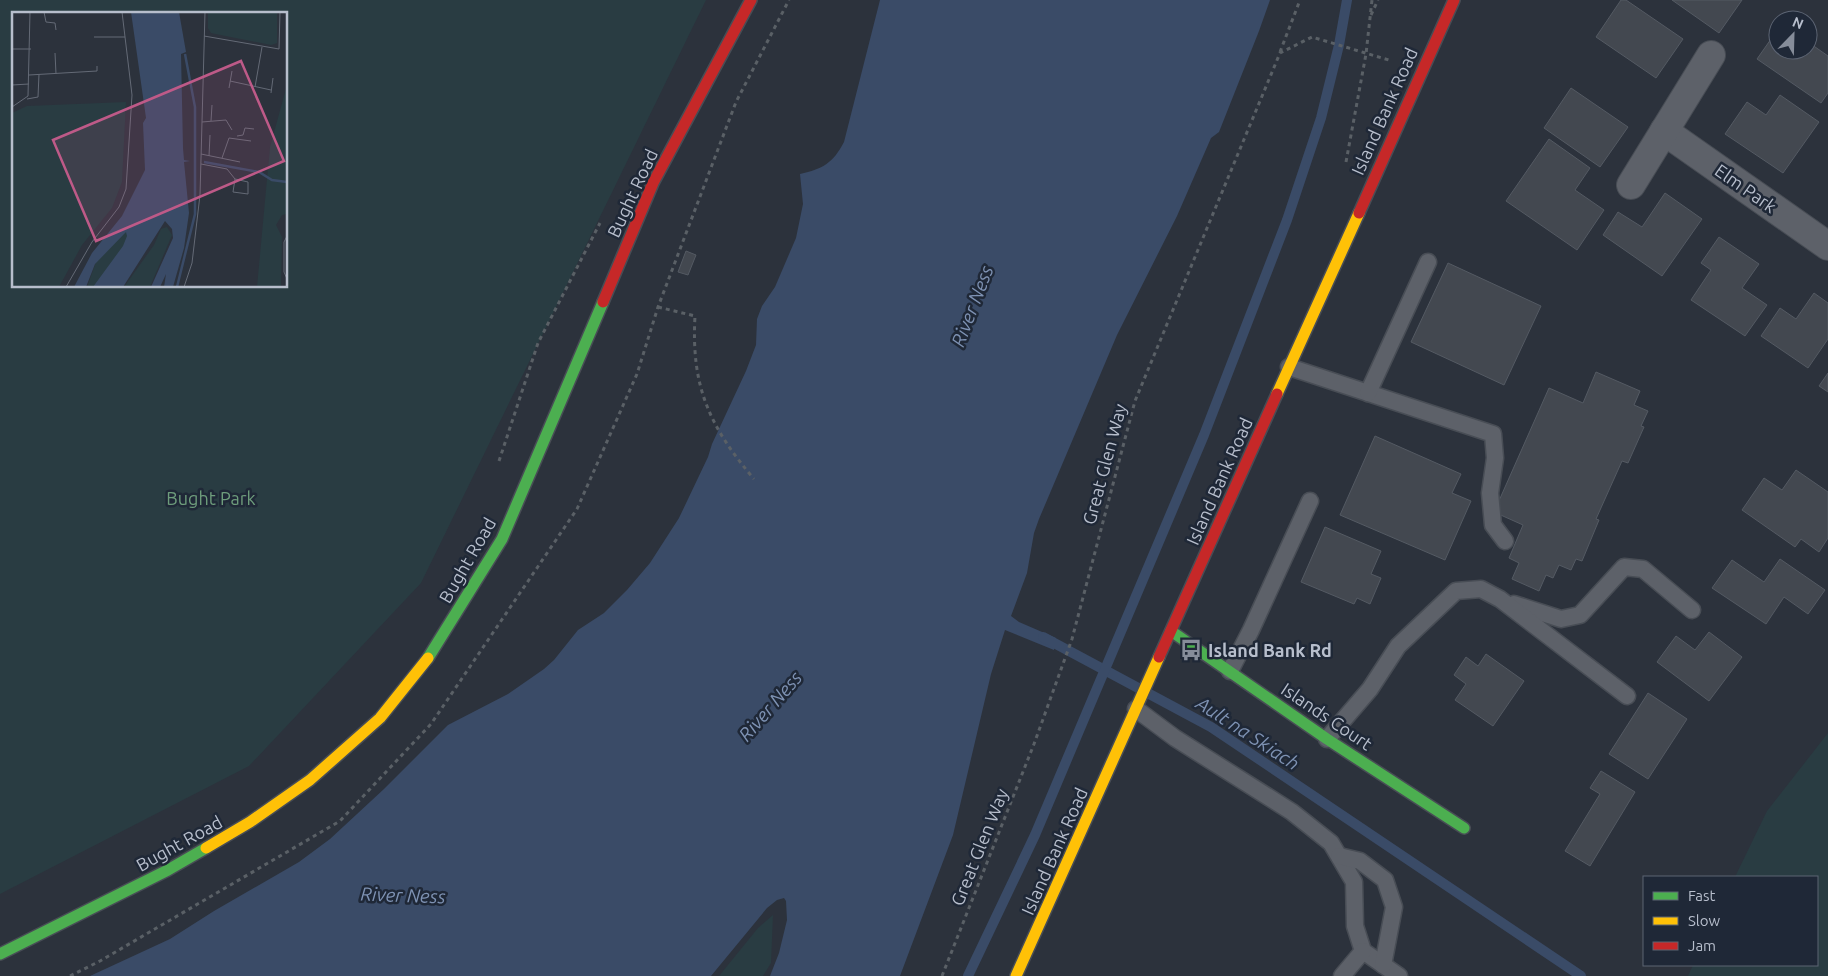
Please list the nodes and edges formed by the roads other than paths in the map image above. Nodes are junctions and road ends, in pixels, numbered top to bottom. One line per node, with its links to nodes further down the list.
1 (751, 0): 22 (street, Bught Road)
2 (1454, 0): 8 (street, Island Bank Road)
3 (1711, 55): 4 (street)
4 (1664, 131): 5 (street); 6 (street, Elm Park)
5 (1631, 185)
6 (1828, 246)
7 (1428, 262): 9 (lane)
8 (1289, 367): 9 (lane); 14 (street, Island Bank Road)
9 (1368, 393): 11 (lane)
10 (1310, 501): 15 (lane)
11 (1505, 541)
12 (1500, 599): 13 (lane); 16 (lane); 18 (lane)
13 (1692, 610)
14 (1171, 631): 15 (street, Islands Court); 17 (street, Island Bank Road)
15 (1230, 671): 18 (street, Islands Court)
16 (1627, 696)
17 (1138, 705): 20 (lane); 24 (street, Island Bank Road)
18 (1327, 739): 19 (street, Islands Court)
19 (1464, 828)
20 (1339, 856): 21 (lane); 23 (lane)
21 (1363, 951): 23 (lane); 25 (lane)
22 (0, 954)
23 (1383, 965): 26 (lane)
24 (1016, 976)
25 (1342, 976)
26 (1398, 976)

